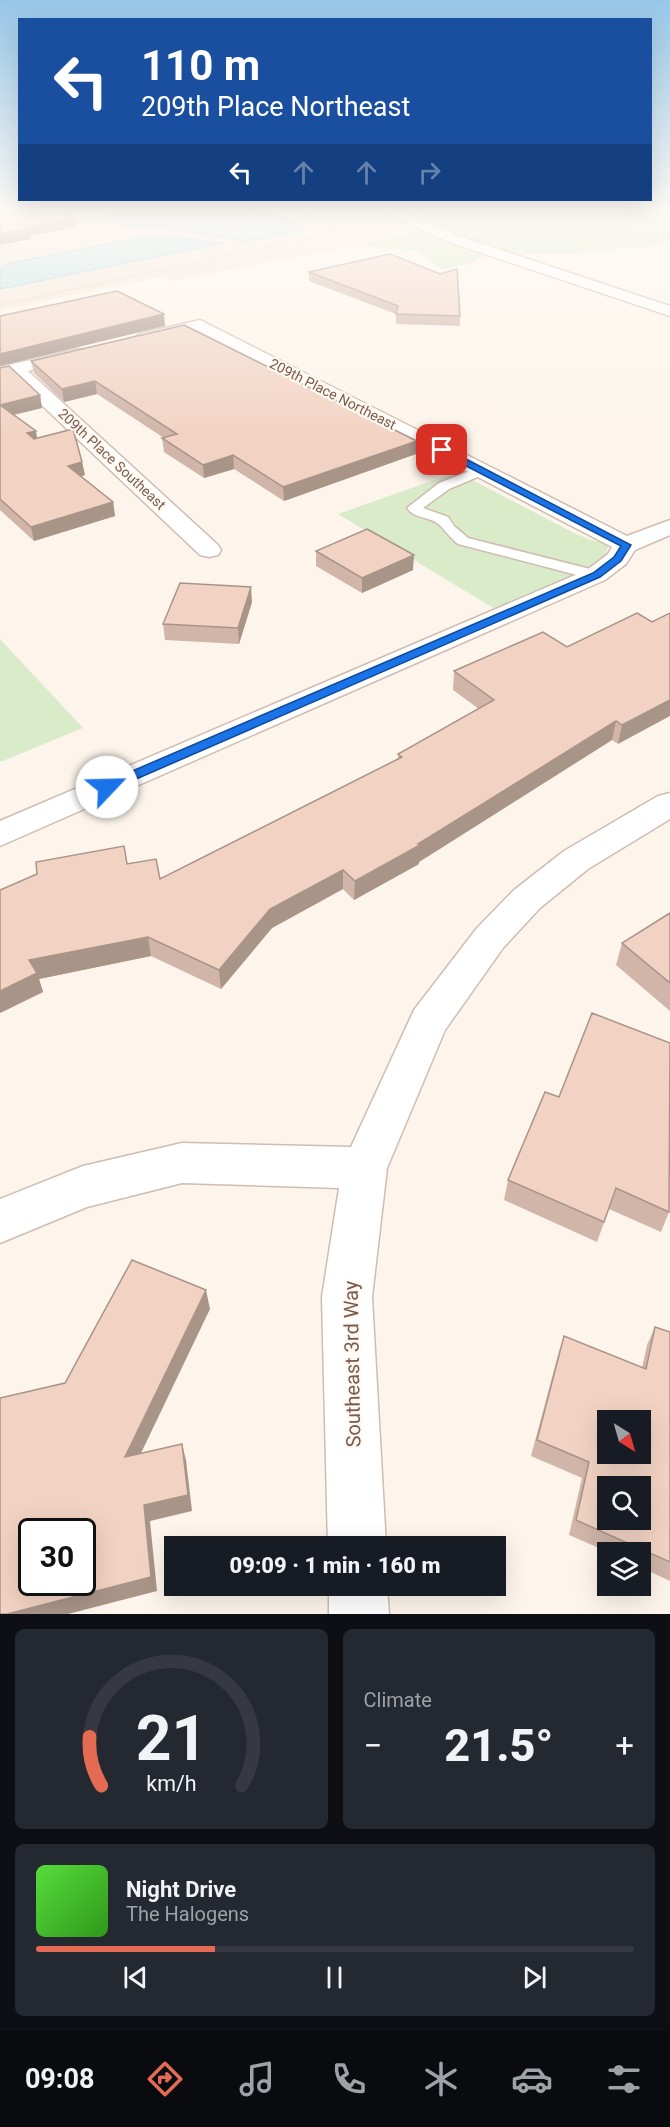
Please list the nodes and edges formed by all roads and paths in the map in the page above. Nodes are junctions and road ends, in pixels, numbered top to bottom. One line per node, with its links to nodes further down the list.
1 (91, 285): 3 (path)
2 (593, 285): 4 (street)
3 (0, 305)
4 (670, 311)
5 (131, 341): 8 (street, 209th Place Northeast)
6 (96, 350): 7 (street)
7 (7, 371): 11 (street, 209th Place Southeast)
8 (482, 470): 10 (street, 209th Place Northeast); 12 (lane)
9 (670, 527): 10 (street)
10 (626, 545): 12 (street)
11 (210, 550)
12 (596, 575): 14 (street)
13 (670, 804): 15 (street, Southeast 3rd Way)
14 (0, 834)
15 (364, 1168): 16 (street); 17 (street, Southeast 3rd Way)
16 (0, 1221)
17 (357, 1536)
18 (358, 1596): 19 (street)
19 (359, 1614)

